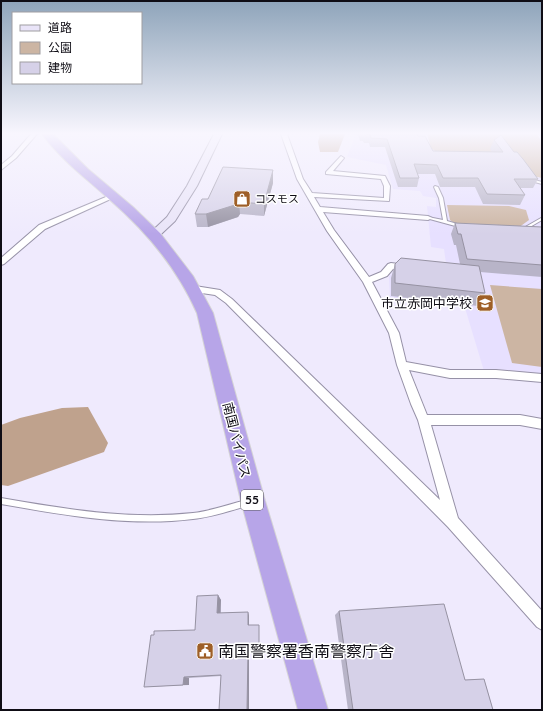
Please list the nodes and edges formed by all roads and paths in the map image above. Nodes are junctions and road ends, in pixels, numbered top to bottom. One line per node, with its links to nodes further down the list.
1 (81, 167): 10 (highway, 南国バイパス / 55)
2 (92, 167): 10 (highway, 南国バイパス / 55)
3 (201, 167): 17 (street)
4 (296, 167): 9 (street)
5 (333, 167): 9 (street)
6 (529, 177): 7 (lane)
7 (542, 183)
8 (436, 186): 14 (lane)
9 (309, 195): 11 (street)
10 (113, 196): 17 (highway, 南国バイパス / 55); 18 (street)
11 (318, 209): 12 (street); 20 (street)
12 (428, 218): 14 (lane)
13 (542, 219): 16 (lane)
14 (445, 222): 15 (lane)
15 (464, 227)
16 (514, 230)
17 (154, 235): 21 (highway, 南国バイパス / 55)
18 (1, 262)
19 (412, 268): 20 (street)
20 (367, 280): 22 (street)
21 (195, 289): 27 (highway, 南国バイパス / 55); 28 (street)
22 (402, 365): 23 (street); 24 (street)
23 (542, 378)
24 (424, 420): 25 (street); 28 (street)
25 (542, 424)
26 (1, 501): 27 (lane)
27 (252, 501): 30 (highway, 南国バイパス / 55)
28 (453, 522): 29 (street)
29 (542, 622)
30 (313, 710)

